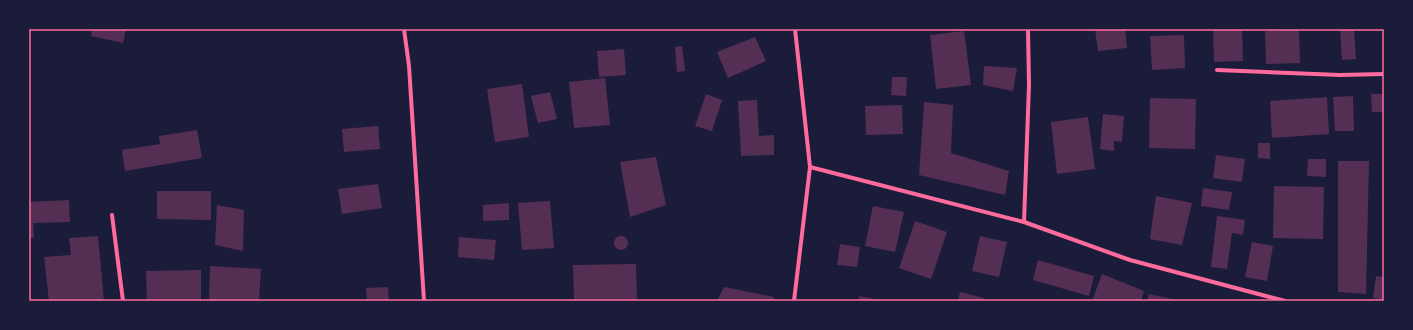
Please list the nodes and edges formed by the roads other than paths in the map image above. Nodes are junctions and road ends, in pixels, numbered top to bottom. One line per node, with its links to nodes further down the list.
1 (404, 29): 10 (street)
2 (795, 29): 6 (street)
3 (1028, 29): 8 (street)
4 (1217, 70): 5 (street)
5 (1384, 74)
6 (810, 167): 8 (street); 11 (street)
7 (112, 215): 9 (street)
8 (1024, 222): 12 (street)
9 (123, 301)
10 (424, 301)
11 (794, 301)
12 (1285, 301)

